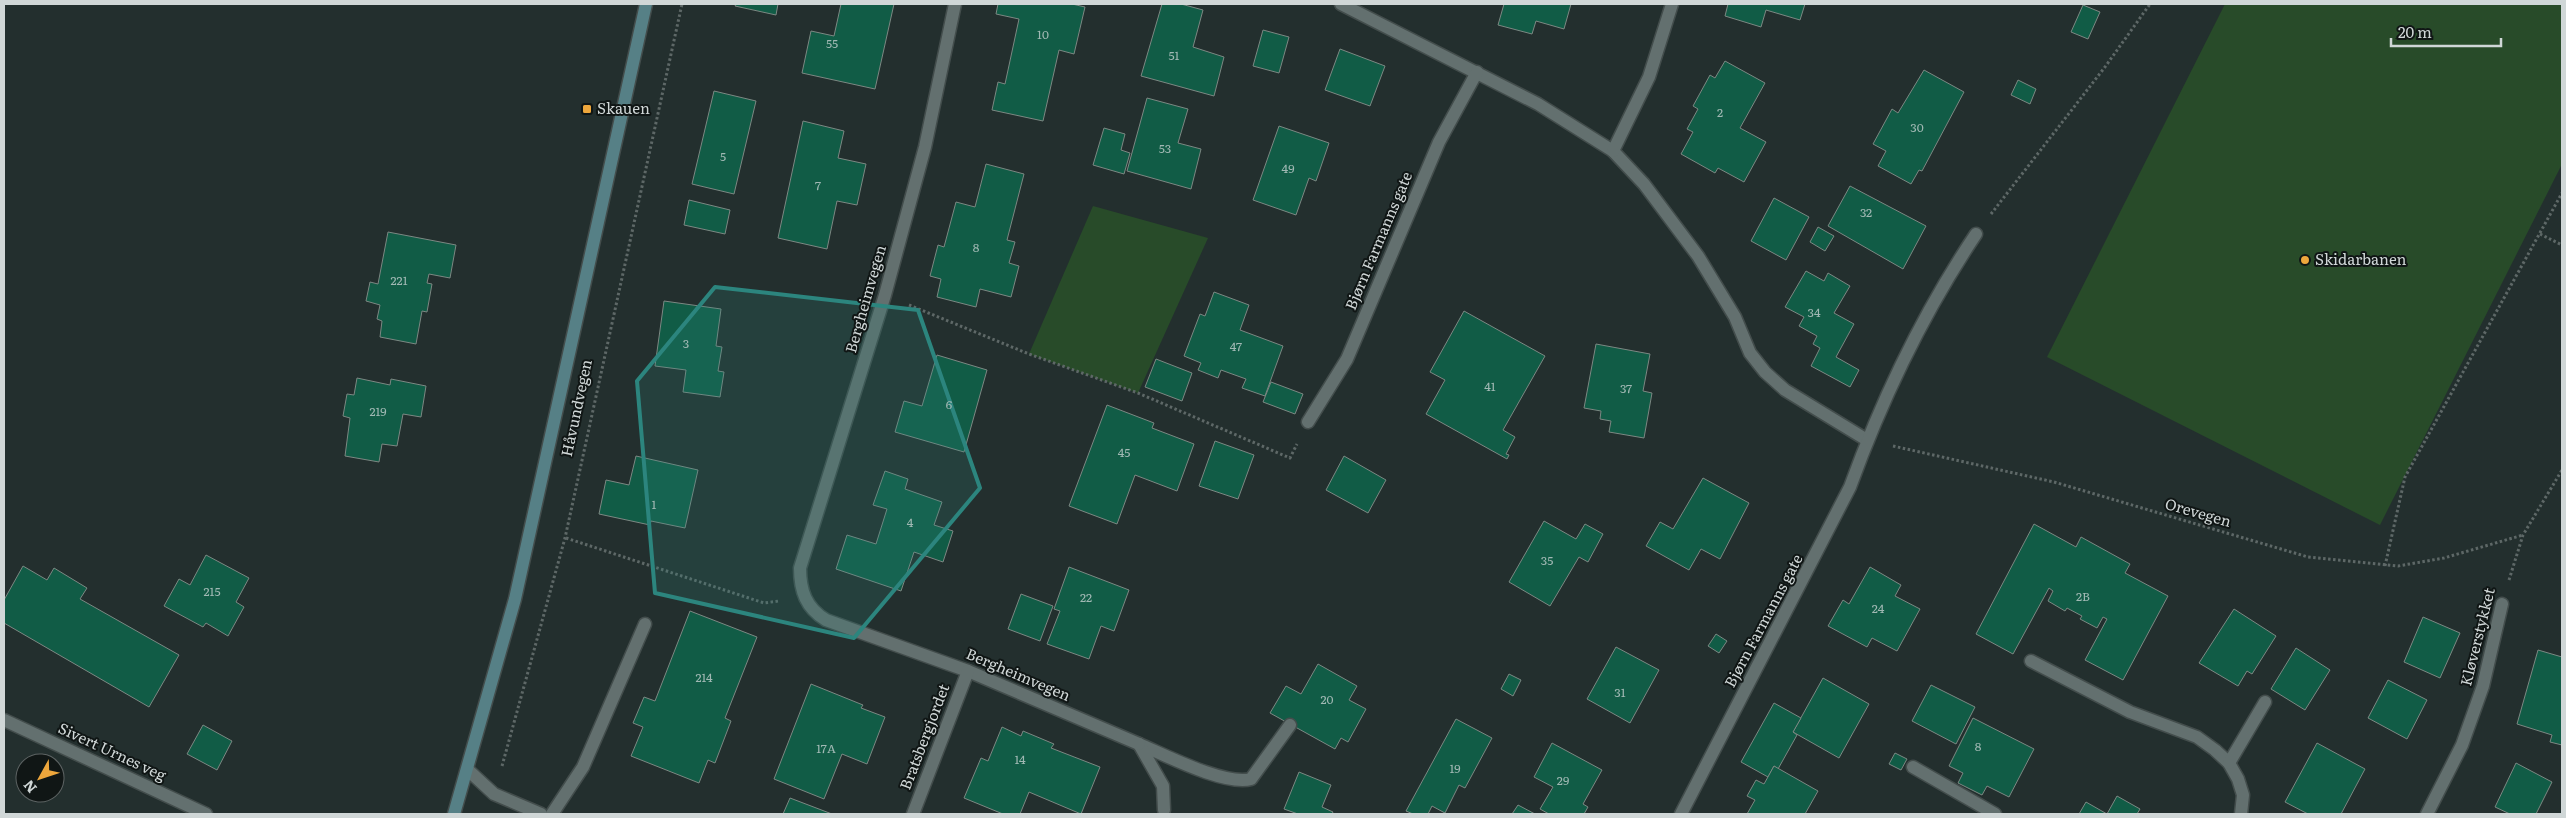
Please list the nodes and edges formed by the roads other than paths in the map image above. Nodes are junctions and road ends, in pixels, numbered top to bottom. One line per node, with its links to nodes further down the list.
1 (646, 4): 20 (main road, Håvundvegen)
2 (955, 4): 13 (street, Bergheimvegen)
3 (1341, 4): 5 (street)
4 (1672, 4): 6 (street)
5 (1477, 72): 6 (street); 8 (street, Bjørn Farmanns gate)
6 (1613, 151): 9 (street)
7 (1976, 234): 9 (street, Bjørn Farmanns gate)
8 (1308, 422)
9 (1867, 440): 28 (street, Bjørn Farmanns gate)
10 (2502, 604): 31 (street, Kløverstykket)
11 (645, 624): 26 (street)
12 (2031, 661): 18 (street)
13 (968, 671): 17 (street, Bergheimvegen); 27 (street, Bratsbergjordet)
14 (2265, 702): 18 (street)
15 (4, 720): 21 (street, Sivert Urnes veg)
16 (1290, 725): 17 (street, Bergheimvegen)
17 (1139, 744): 22 (street)
18 (2229, 763): 30 (street)
19 (1913, 767): 29 (street)
20 (468, 770): 24 (main road, Håvundvegen); 25 (street)
21 (182, 810): 23 (street, Sivert Urnes veg)
22 (1164, 810)
23 (206, 814)
24 (454, 814)
25 (541, 814)
26 (552, 814)
27 (913, 814)
28 (1681, 814)
29 (1995, 814)
30 (2241, 814)
31 (2427, 814)

